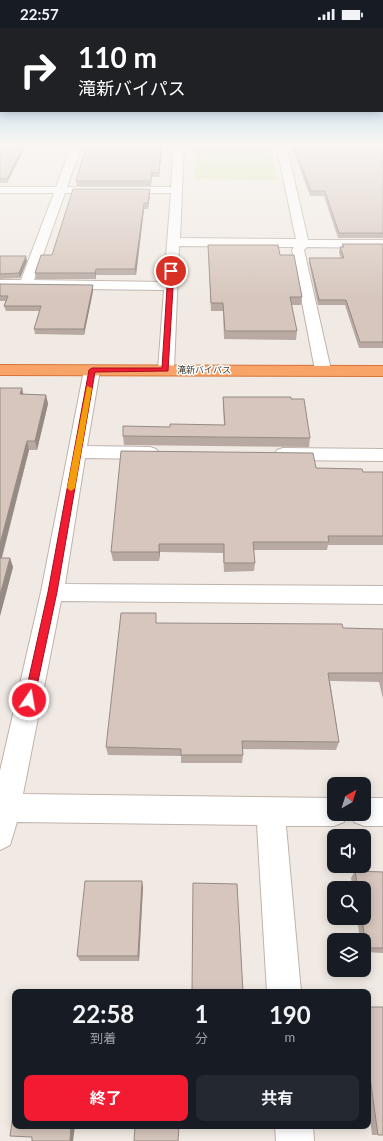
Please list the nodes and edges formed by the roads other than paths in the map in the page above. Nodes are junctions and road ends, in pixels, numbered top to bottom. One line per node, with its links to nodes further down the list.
1 (57, 196): 8 (street)
2 (175, 196): 4 (street)
3 (292, 196): 5 (street)
4 (173, 242): 5 (street); 9 (street)
5 (303, 244): 6 (street); 13 (street)
6 (383, 244)
7 (0, 284): 8 (street)
8 (26, 284): 9 (street)
9 (170, 286): 12 (street)
10 (0, 370): 11 (highway, 滝新バイパス)
11 (92, 370): 12 (highway, 滝新バイパス); 15 (street)
12 (166, 370): 13 (highway, 滝新バイパス)
13 (323, 370): 14 (highway, 滝新バイパス)
14 (383, 371)
15 (77, 452): 16 (street); 19 (street)
16 (164, 453)
17 (266, 454): 18 (street)
18 (383, 455)
19 (52, 592): 20 (street); 21 (street)
20 (383, 595)
21 (3, 808): 22 (street); 26 (street)
22 (270, 811): 23 (street); 27 (street)
23 (327, 812)
24 (371, 812): 25 (street)
25 (383, 812)
26 (0, 835)
27 (284, 989)
28 (294, 1129): 29 (street)
29 (295, 1141)

